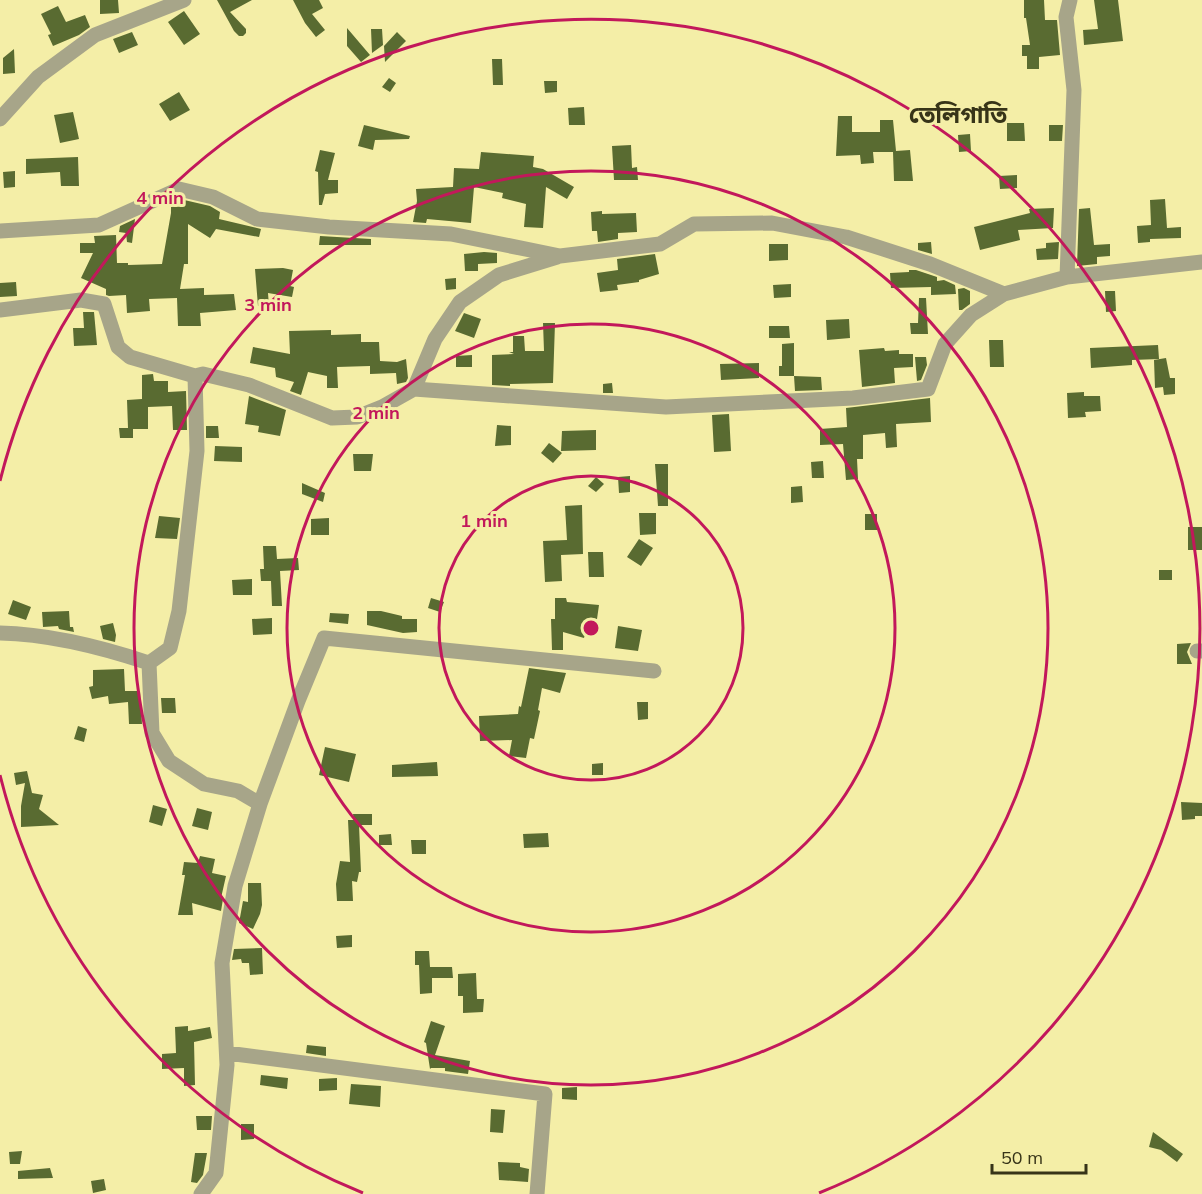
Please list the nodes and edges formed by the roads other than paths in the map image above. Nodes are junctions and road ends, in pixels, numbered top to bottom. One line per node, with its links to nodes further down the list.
1 (183, 0): 3 (street)
2 (1070, 0): 7 (street)
3 (0, 119)
4 (0, 231): 5 (street)
5 (560, 256): 8 (street); 11 (street)
6 (1202, 262): 7 (street)
7 (1067, 277): 8 (street)
8 (1004, 294): 11 (street)
9 (0, 310): 10 (street)
10 (195, 376): 11 (street); 13 (street)
11 (414, 389)
12 (0, 633): 13 (street)
13 (149, 663): 15 (street)
14 (654, 670): 15 (street)
15 (260, 804): 16 (street)
16 (226, 1053): 17 (street); 18 (street)
17 (201, 1194)
18 (537, 1194)

